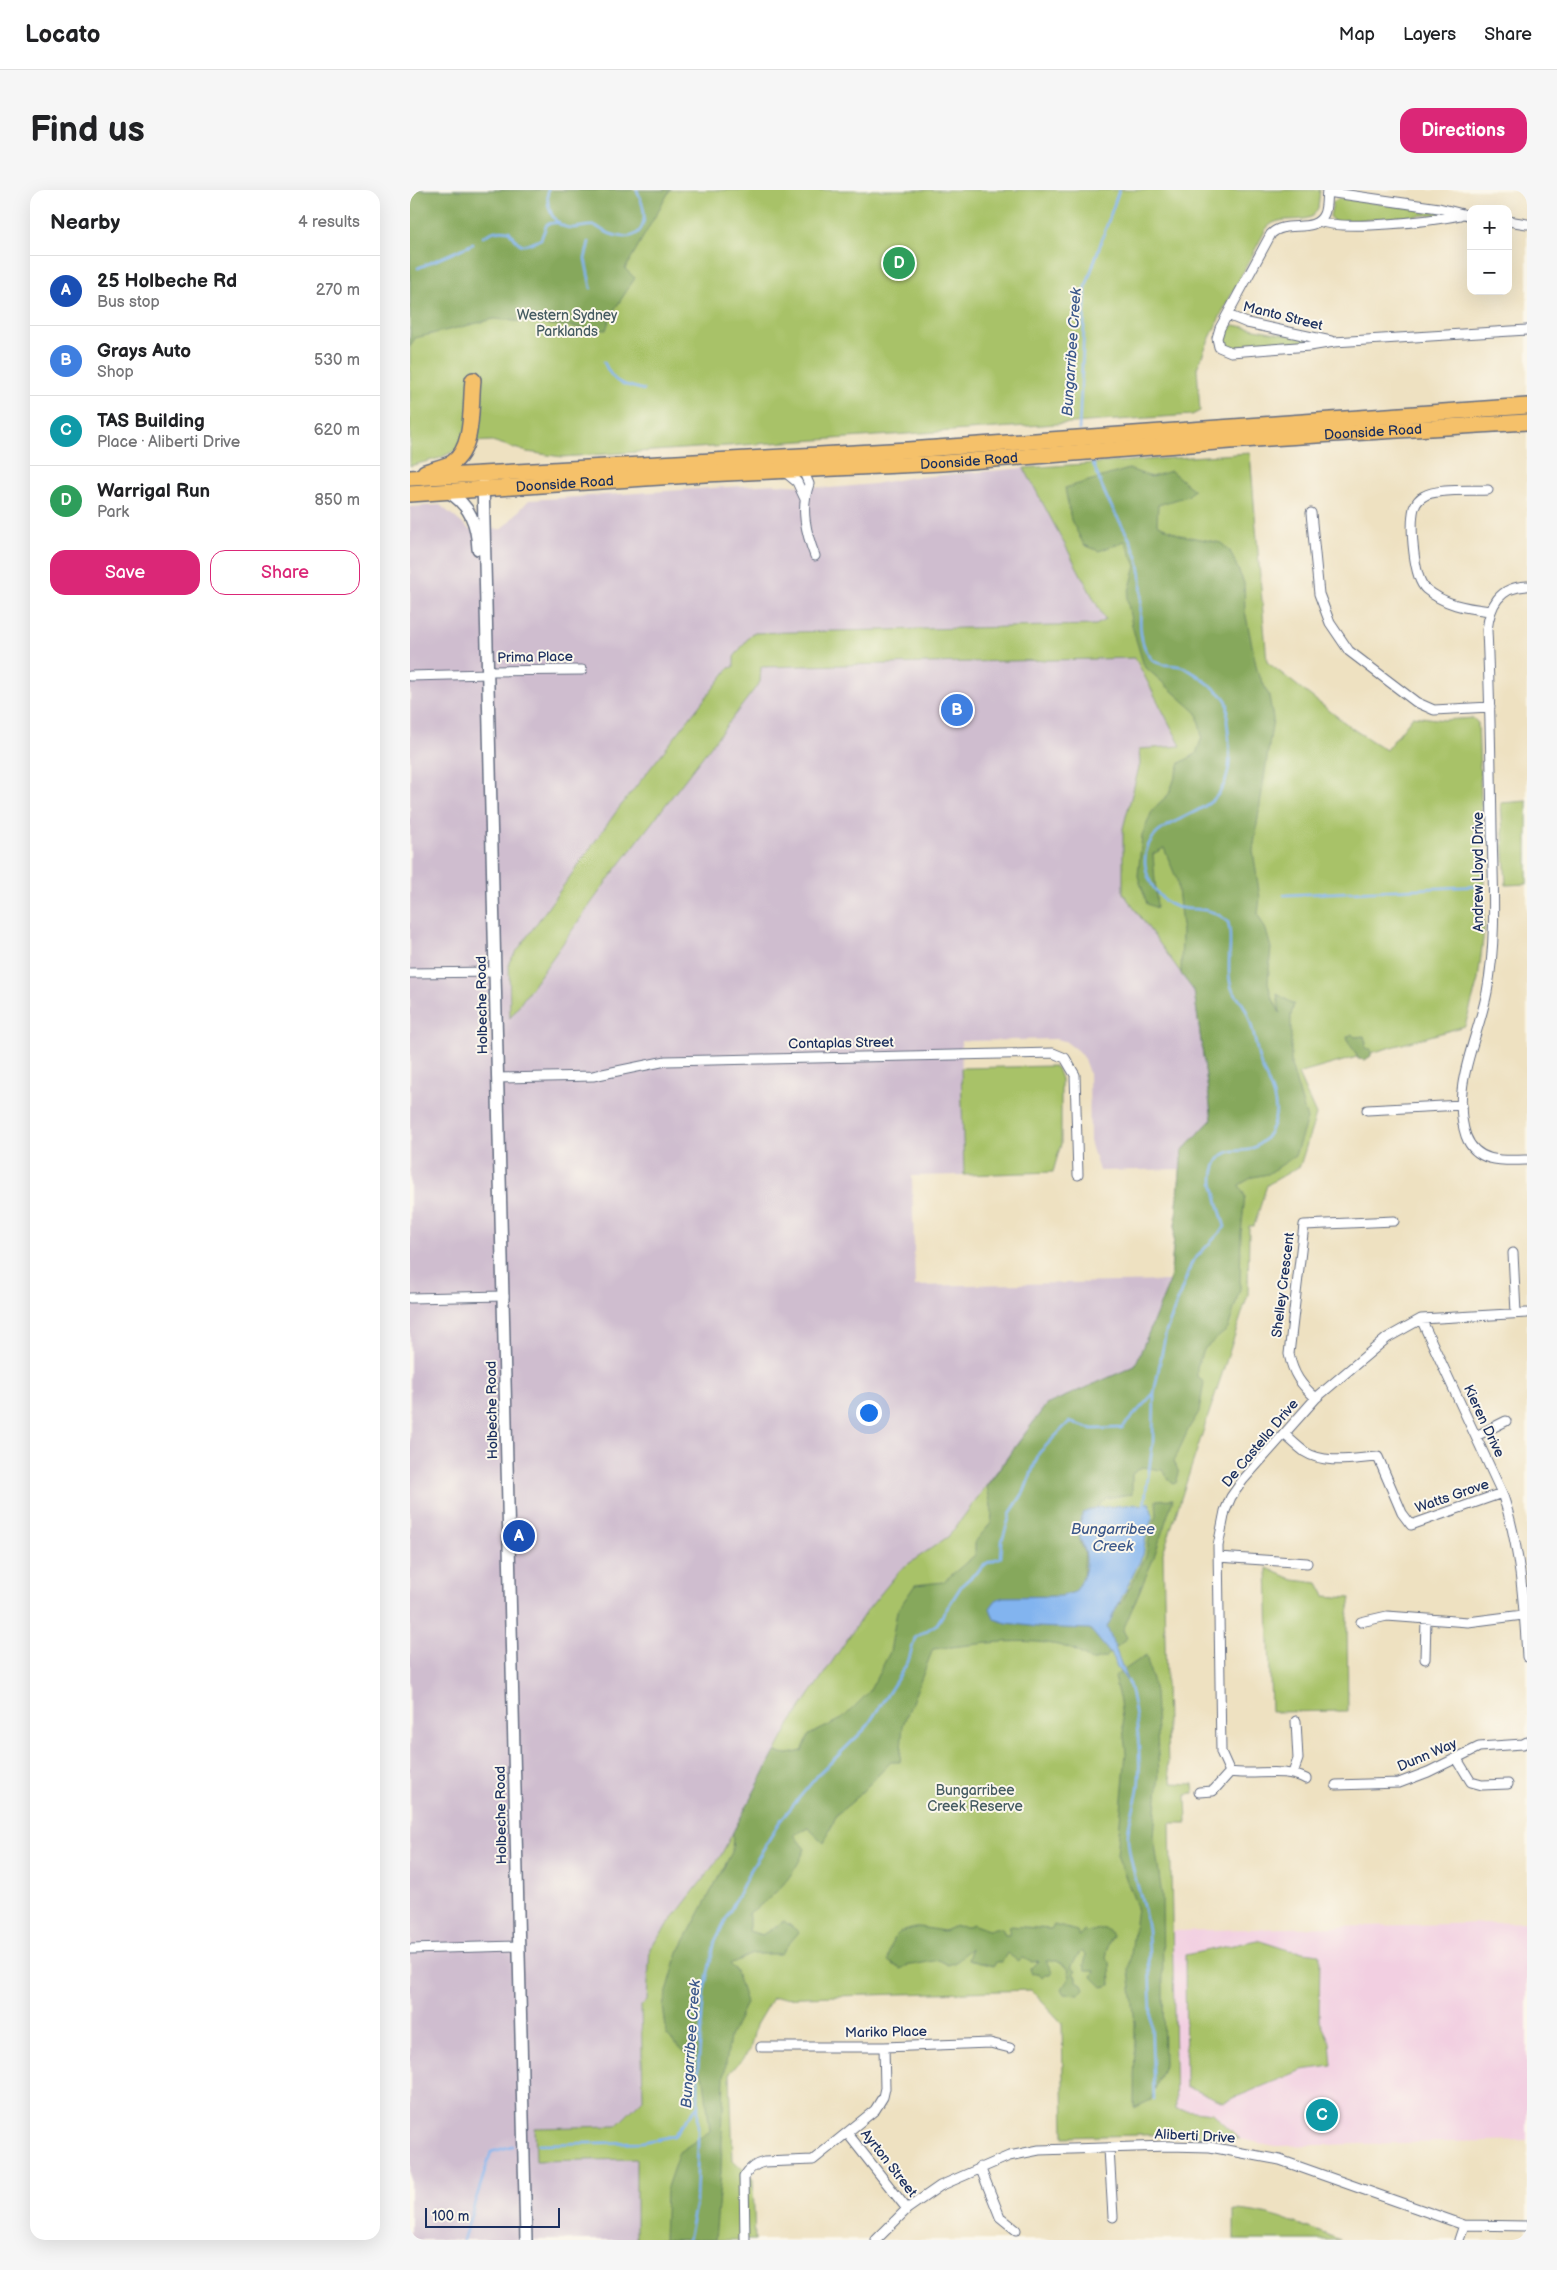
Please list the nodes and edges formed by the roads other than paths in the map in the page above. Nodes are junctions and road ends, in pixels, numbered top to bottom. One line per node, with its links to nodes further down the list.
1 (1327, 191): 2 (street); 3 (street)
2 (1467, 215): 3 (street)
3 (1319, 221): 6 (street)
4 (1512, 222): 5 (street)
5 (1527, 224)
6 (1228, 315): 8 (street, Manto Street); 8 (street, Manto Street)
7 (1527, 330): 8 (street, Manto Street)
8 (1334, 342)
9 (474, 380): 16 (main road)
10 (1527, 406): 12 (main road, Doonside Road)
11 (1527, 422): 13 (main road, Doonside Road)
12 (780, 463): 14 (main road, Doonside Road); 15 (main road, Doonside Road); 18 (main road, Doonside Road); 22 (street)
13 (838, 467): 14 (main road, Doonside Road); 17 (street)
14 (802, 469): 17 (street)
15 (482, 474): 16 (main road, Doonside Road); 18 (street, Holbeche Road)
16 (410, 478)
17 (809, 485): 22 (street)
18 (484, 490): 20 (main road, Doonside Road); 25 (street, Holbeche Road)
19 (1488, 490): 27 (street)
20 (448, 492): 21 (main road, Doonside Road); 25 (street, Holbeche Road)
21 (410, 494)
22 (805, 499): 24 (street)
23 (1311, 513): 31 (street)
24 (814, 556)
25 (486, 580): 29 (street, Holbeche Road)
26 (1527, 586): 27 (street)
27 (1490, 611): 31 (street, Andrew Lloyd Drive)
28 (582, 670): 29 (street, Prima Place)
29 (489, 672): 30 (street, Prima Place); 32 (street, Holbeche Road)
30 (410, 676)
31 (1490, 707): 35 (street, Andrew Lloyd Drive)
32 (496, 972): 33 (street); 34 (street, Holbeche Road)
33 (410, 973)
34 (498, 1078): 38 (street, Contaplas Street); 41 (street, Holbeche Road)
35 (1462, 1105): 36 (street); 37 (street, Andrew Lloyd Drive)
36 (1367, 1110)
37 (1527, 1160)
38 (1078, 1175)
39 (1394, 1222): 46 (street, Shelley Crescent)
40 (1513, 1253): 43 (street)
41 (504, 1296): 42 (street); 67 (street, Holbeche Road)
42 (410, 1298)
43 (1516, 1313): 44 (street, De Castella Drive); 45 (street, De Castella Drive)
44 (1527, 1313)
45 (1421, 1319): 46 (street, De Castella Drive); 49 (street, Kieren Drive)
46 (1316, 1398): 48 (street, De Castella Drive)
47 (1506, 1421): 49 (street)
48 (1284, 1434): 50 (street, Watts Grove); 51 (street, De Castella Drive)
49 (1476, 1436): 50 (street, Kieren Drive)
50 (1502, 1493): 53 (street, Kieren Drive)
51 (1218, 1557): 52 (street); 61 (street, De Castella Drive)
52 (1307, 1563)
53 (1523, 1615): 54 (street); 56 (street, Kieren Drive)
54 (1426, 1619): 55 (street); 57 (street)
55 (1362, 1622)
56 (1527, 1657)
57 (1425, 1659)
58 (1296, 1721): 62 (street)
59 (1527, 1742): 60 (street, Dunn Way)
60 (1457, 1759): 64 (street); 65 (street, Dunn Way)
61 (1230, 1772): 62 (street); 66 (street)
62 (1293, 1772): 63 (street)
63 (1306, 1780)
64 (1508, 1784)
65 (1336, 1785)
66 (1199, 1792)
67 (519, 1946): 68 (street); 80 (street, Holbeche Road)
68 (410, 1948)
69 (761, 2047): 70 (street, Mariko Place)
70 (884, 2047): 71 (street, Mariko Place); 72 (street)
71 (1010, 2048)
72 (848, 2134): 75 (street, Ayrton Street); 81 (street)
73 (1109, 2148): 74 (street, Aliberti Drive); 76 (street); 77 (street, Aliberti Drive)
74 (980, 2167): 75 (street, Aliberti Drive); 79 (street)
75 (908, 2209): 82 (street, Aliberti Drive)
76 (1112, 2217)
77 (1464, 2225): 78 (street, Aliberti Drive); 83 (street)
78 (1527, 2226)
79 (1016, 2230)
80 (526, 2240)
81 (745, 2240)
82 (876, 2240)
83 (1459, 2240)

